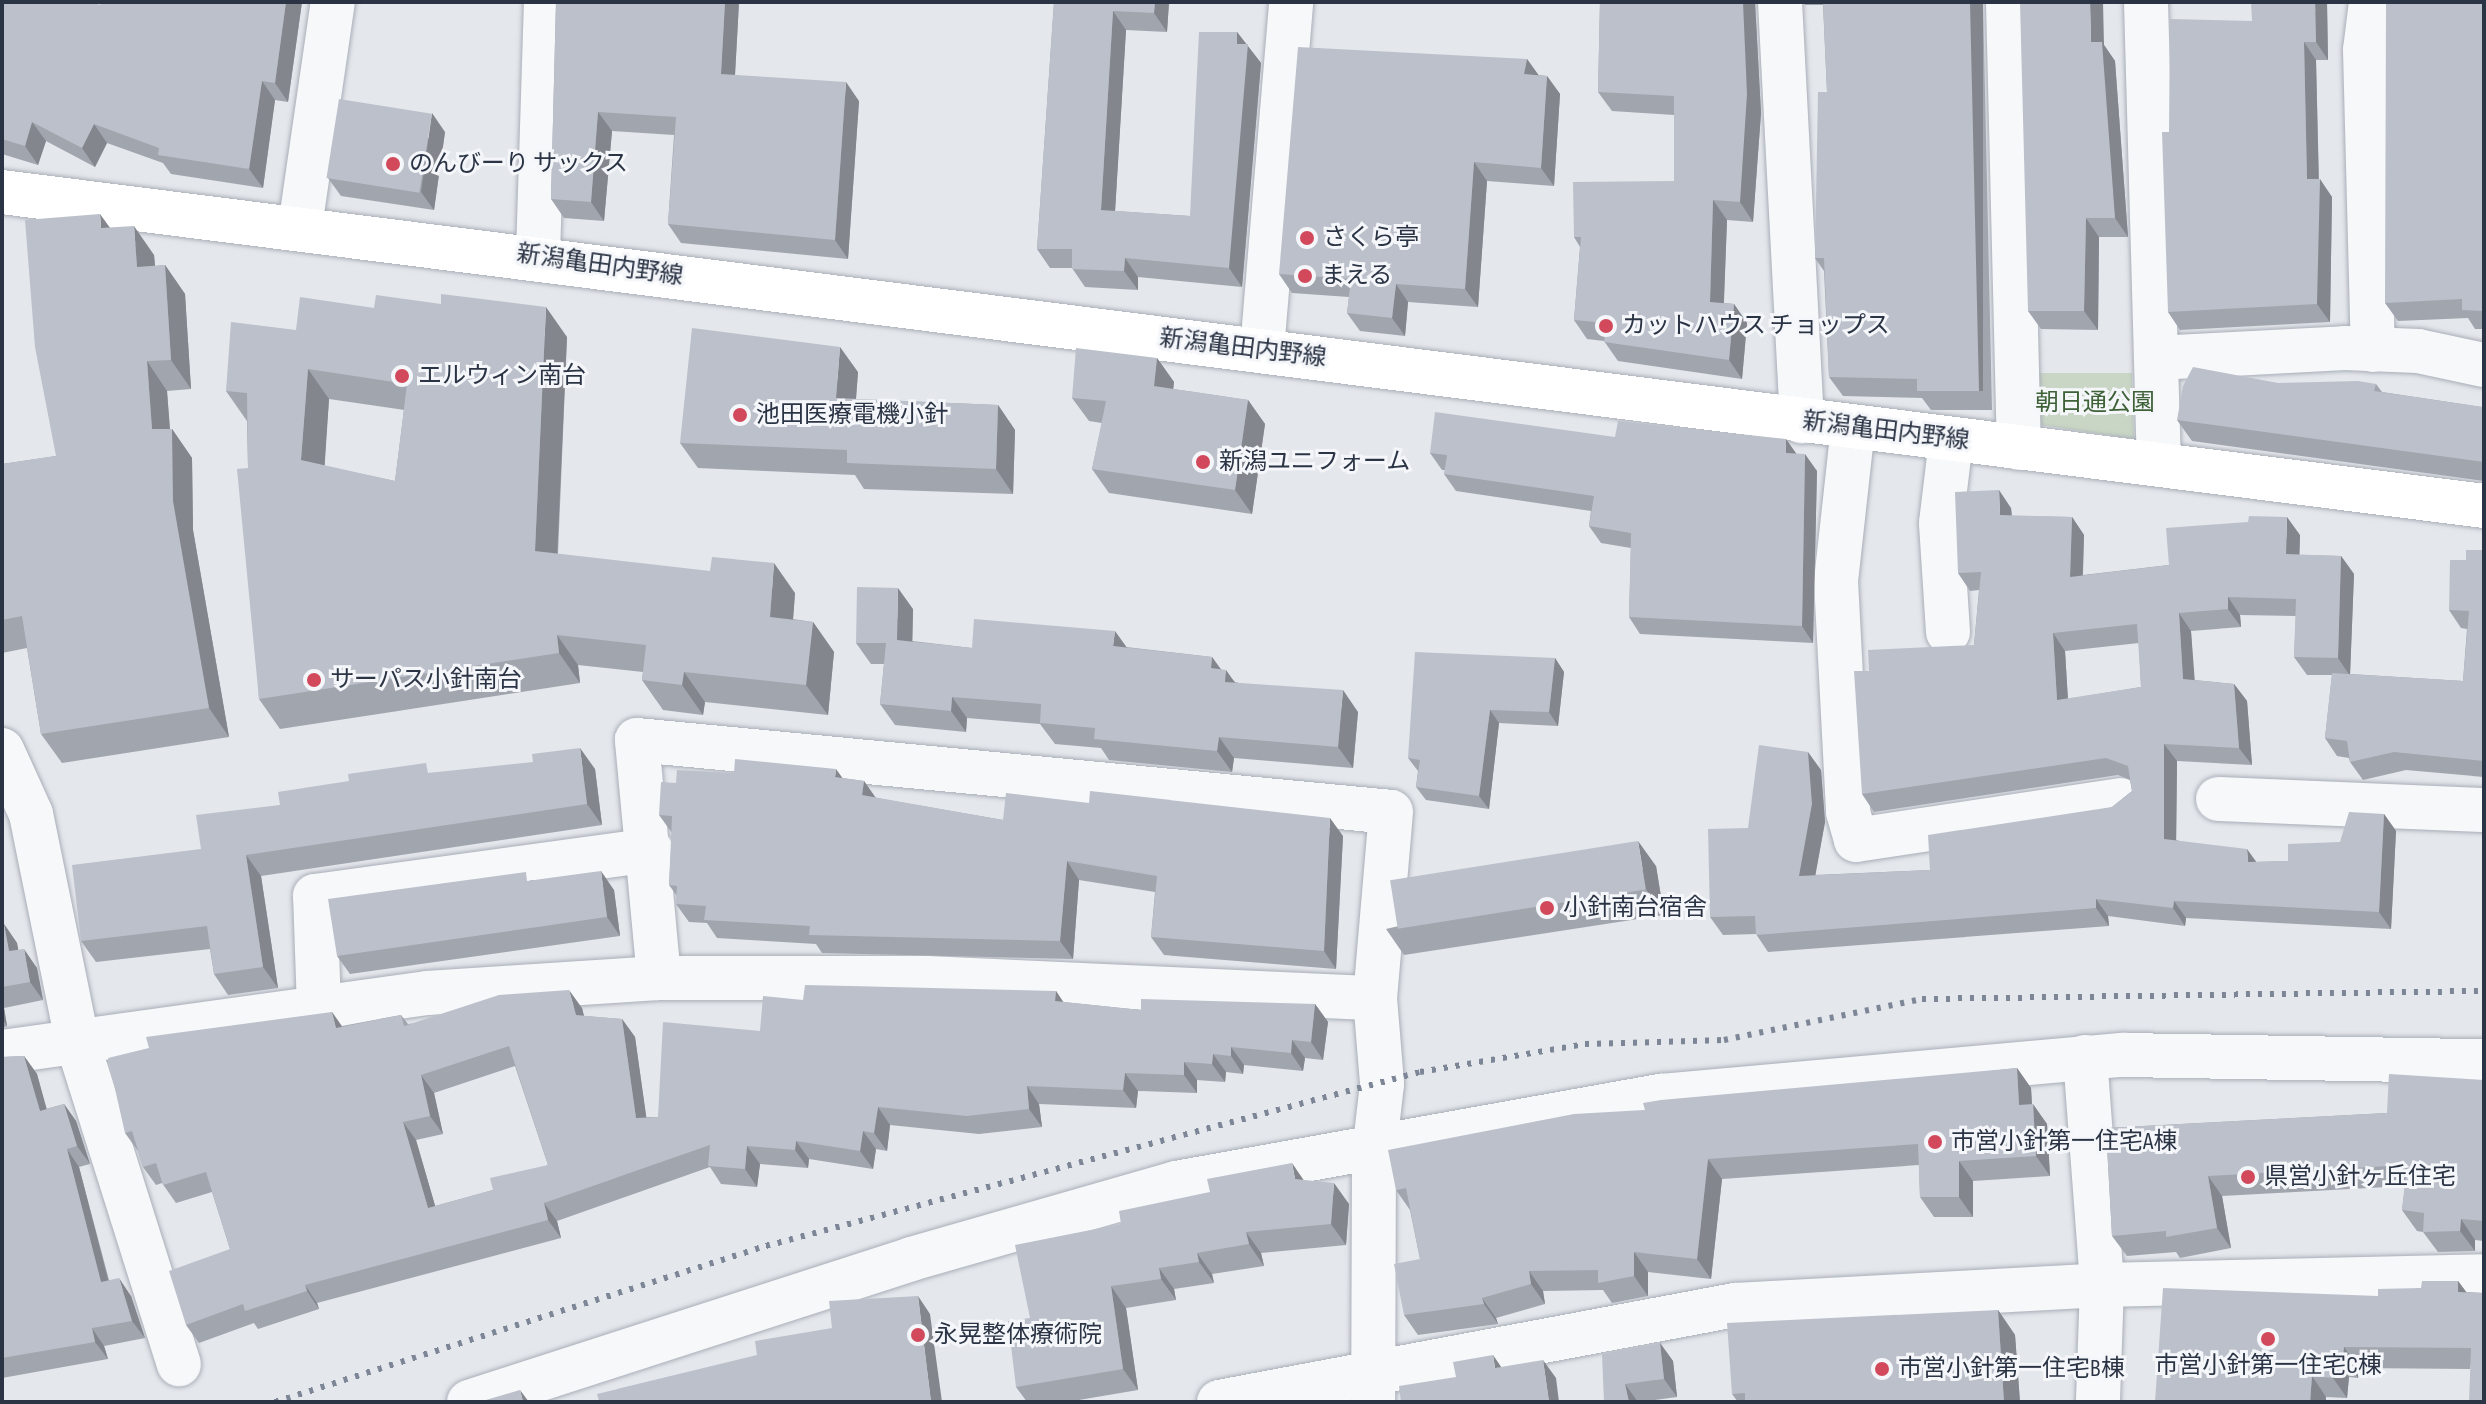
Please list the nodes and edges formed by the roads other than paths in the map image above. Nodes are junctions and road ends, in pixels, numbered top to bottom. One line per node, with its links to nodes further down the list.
1 (333, 2): 9 (street)
2 (546, 2): 10 (street)
3 (1291, 2): 11 (street)
4 (1780, 2): 15 (street)
5 (2008, 2): 18 (street)
6 (2146, 2): 13 (street)
7 (2371, 2): 12 (street)
8 (2, 192): 9 (main road, 新潟亀田内野線)
9 (300, 227): 10 (main road, 新潟亀田内野線)
10 (538, 255): 11 (main road, 新潟亀田内野線)
11 (1262, 350): 15 (main road, 新潟亀田内野線)
12 (2373, 350): 13 (street); 14 (street)
13 (2156, 358): 19 (street)
14 (2484, 365)
15 (1802, 421): 16 (main road, 新潟亀田内野線)
16 (1853, 427): 17 (main road, 新潟亀田内野線); 24 (street)
17 (1951, 440): 18 (main road, 新潟亀田内野線); 21 (street)
18 (2019, 448): 19 (main road, 新潟亀田内野線)
19 (2159, 465): 20 (main road, 新潟亀田内野線)
20 (2484, 506)
21 (1948, 632)
22 (2, 750): 30 (street)
23 (2218, 799): 25 (street)
24 (2121, 800)
25 (2484, 810)
26 (651, 850): 27 (street); 28 (street); 29 (street)
27 (659, 978): 28 (street); 29 (street)
28 (1375, 998): 34 (street)
29 (319, 1008): 30 (street)
30 (77, 1041): 31 (street); 37 (street)
31 (2, 1052)
32 (2085, 1057): 33 (street); 34 (street); 36 (street)
33 (2484, 1061)
34 (1374, 1153): 38 (street); 39 (street)
35 (2484, 1276): 36 (street)
36 (2102, 1285): 38 (street); 41 (street)
37 (179, 1364)
38 (1373, 1389): 40 (street)
39 (469, 1402)
40 (1219, 1402)
41 (2098, 1402)

